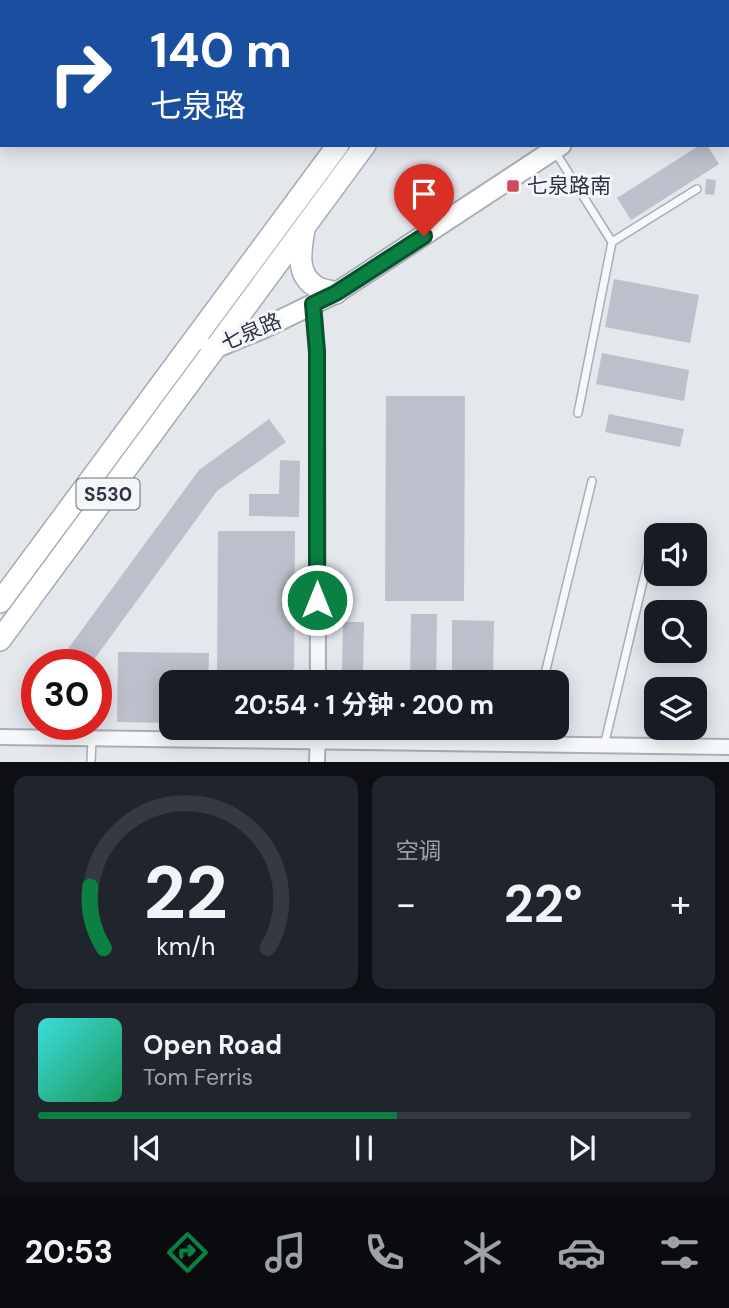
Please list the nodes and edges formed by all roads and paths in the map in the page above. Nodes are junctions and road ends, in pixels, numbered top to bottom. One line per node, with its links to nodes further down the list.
1 (337, 147): 10 (main road, S530)
2 (364, 147): 5 (main road, S530)
3 (558, 148): 6 (lane); 7 (street, 七泉路)
4 (697, 190): 6 (lane)
5 (304, 228): 7 (main road); 9 (main road, S530)
6 (612, 242): 11 (lane)
7 (336, 293): 8 (street, 七泉路)
8 (313, 304): 9 (street, 七泉路); 16 (street)
9 (215, 348): 10 (street, 七泉路); 15 (main road, S530)
10 (185, 351): 14 (main road, S530)
11 (578, 413)
12 (592, 481): 17 (lane)
13 (644, 577): 27 (lane)
14 (0, 601)
15 (0, 640)
16 (317, 670)
17 (546, 670)
18 (0, 737): 19 (street)
19 (21, 737)
20 (159, 737): 21 (street)
21 (112, 738)
22 (92, 740): 29 (lane)
23 (318, 740): 30 (street)
24 (433, 740): 26 (street)
25 (527, 740): 26 (lane)
26 (525, 744): 27 (street)
27 (604, 746): 28 (street)
28 (729, 747)
29 (91, 762)
30 (317, 762)

